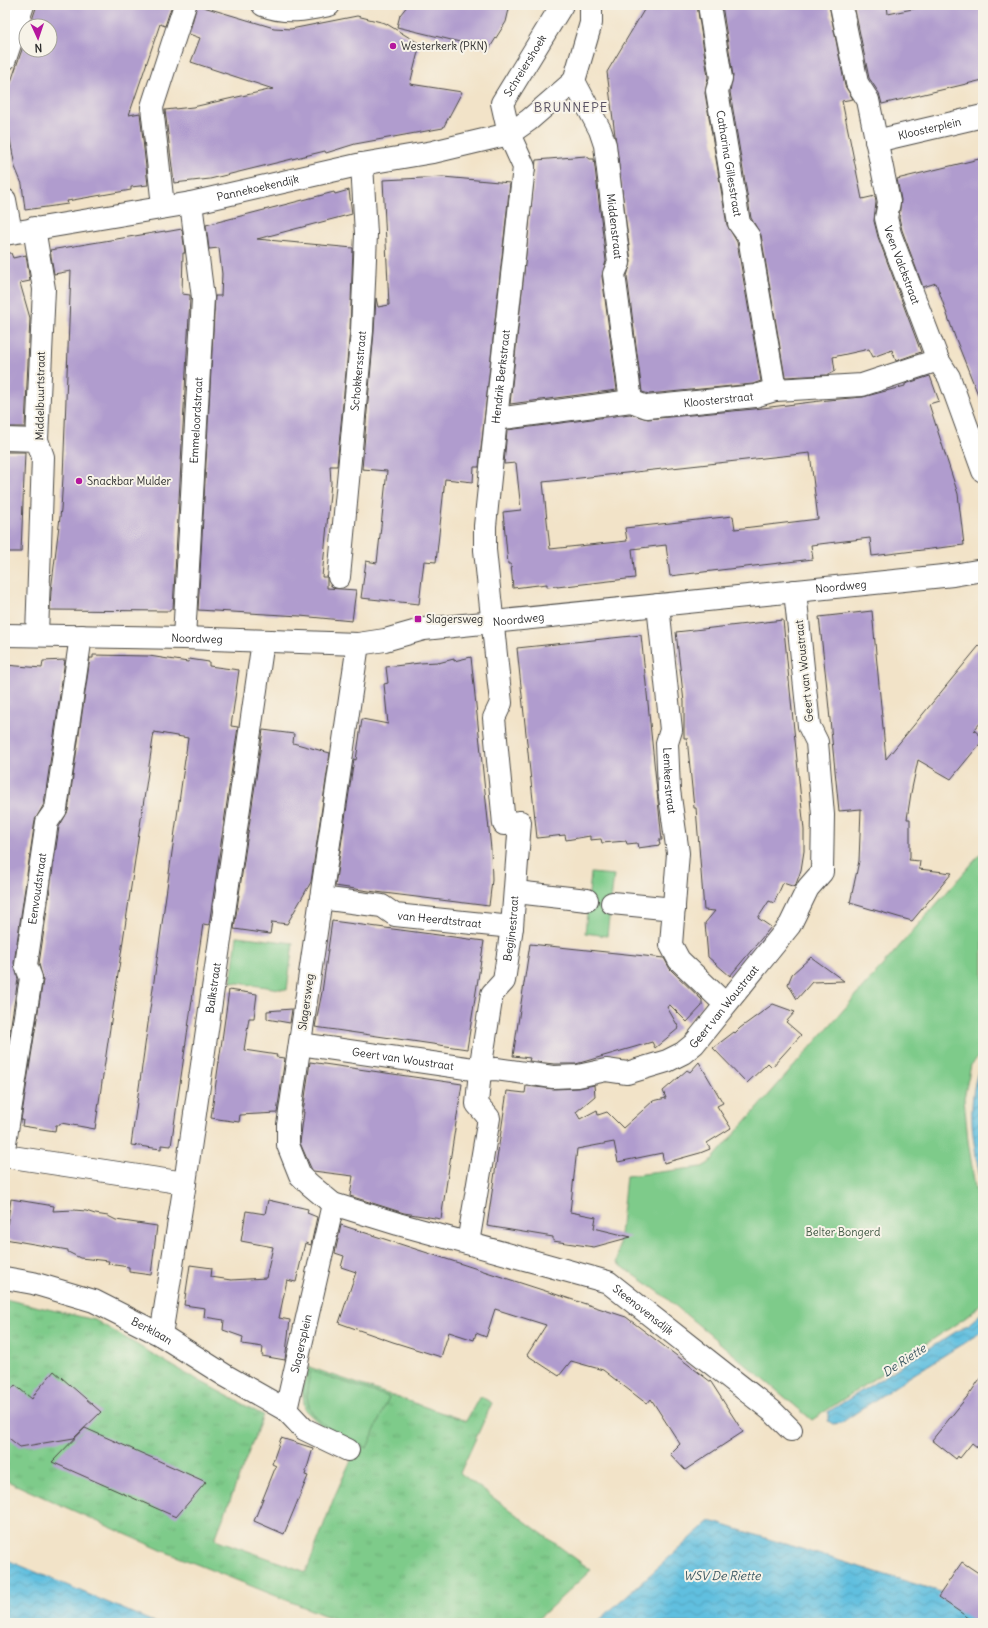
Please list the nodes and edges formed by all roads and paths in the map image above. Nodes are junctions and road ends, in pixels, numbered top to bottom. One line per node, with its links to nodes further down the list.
1 (22, 5): 9 (street)
2 (185, 5): 17 (street)
3 (263, 5): 4 (street)
4 (329, 5)
5 (562, 5): 12 (street, Schreiershoek)
6 (591, 5): 10 (street)
7 (709, 5): 21 (street, Catharina Gillesstraat)
8 (841, 5): 13 (street, Veen Valckstraat)
9 (5, 58)
10 (574, 81): 12 (street); 22 (street, Middenstraat)
11 (983, 116): 13 (street, Kloosterplein)
12 (509, 134): 14 (street, Pannekoekendijk); 23 (street, Hendrik Berkstraat)
13 (876, 141): 20 (street, Veen Valckstraat)
14 (362, 164): 16 (street, Pannekoekendijk); 28 (street, Schokkersstraat)
15 (5, 200): 19 (street)
16 (191, 203): 17 (street, Pannekoekendijk); 35 (street, Emmeloordstraat)
17 (163, 206): 18 (street, Pannekoekendijk)
18 (34, 228): 19 (street, Pannekoekendijk); 25 (street, Middelbuurtstraat)
19 (8, 233)
20 (938, 360): 21 (street, Kloosterstraat); 26 (street, Veen Valckstraat)
21 (775, 390): 22 (street, Kloosterstraat)
22 (631, 401): 23 (street, Kloosterstraat)
23 (496, 419): 31 (street, Hendrik Berkstraat)
24 (5, 439): 25 (street)
25 (37, 440): 33 (street, Middelbuurtstraat)
26 (983, 471)
27 (983, 570): 29 (street, Noordweg)
28 (339, 577)
29 (795, 591): 30 (street, Noordweg); 44 (street, Geert van Woustraat)
30 (658, 605): 31 (street, Noordweg); 42 (street, Lemkerstraat)
31 (493, 622): 37 (street, Noordweg); 38 (street, Begijnestraat)
32 (5, 635): 33 (street, Noordweg)
33 (37, 635): 34 (street, Noordweg)
34 (81, 636): 35 (street, Noordweg); 47 (street, Eenvoudstraat)
35 (184, 638): 36 (street, Noordweg)
36 (263, 641): 37 (street, Noordweg); 49 (street, Balkstraat)
37 (358, 644): 39 (street, Slagersweg)
38 (516, 892): 40 (street); 43 (street, Begijnestraat)
39 (321, 898): 43 (street, van Heerdtstraat); 45 (street, Slagersweg)
40 (587, 900)
41 (612, 903): 42 (street)
42 (674, 909): 44 (street, Lemkerstraat)
43 (512, 927): 46 (street, Begijnestraat)
44 (726, 1004): 46 (street, Geert van Woustraat)
45 (300, 1044): 46 (street, Geert van Woustraat); 50 (street, Slagersweg)
46 (480, 1070): 51 (street, Begijnestraat)
47 (5, 1143)
48 (5, 1156): 49 (street)
49 (185, 1183): 53 (street, Balkstraat)
50 (333, 1204): 51 (street, Slagersweg); 54 (street, Slagersplein)
51 (468, 1242): 55 (street, Steenovensdijk)
52 (5, 1278): 53 (street, Berklaan)
53 (161, 1335): 54 (street, Berklaan)
54 (286, 1410): 56 (street)
55 (792, 1430)
56 (348, 1450)

